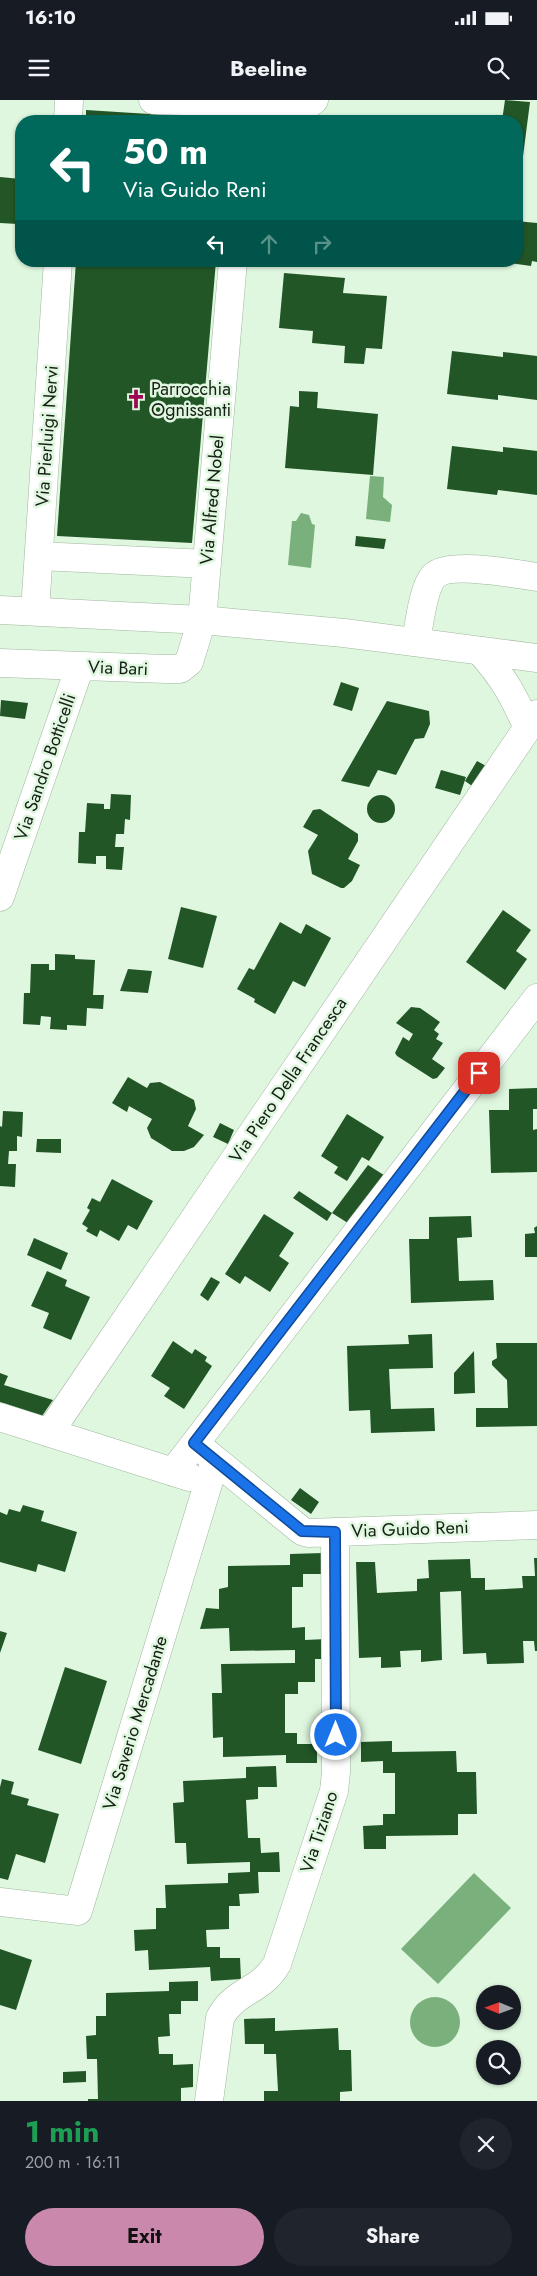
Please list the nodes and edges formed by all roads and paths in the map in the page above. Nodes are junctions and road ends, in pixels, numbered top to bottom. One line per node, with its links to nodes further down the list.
1 (69, 100): 5 (street)
2 (153, 100): 4 (street)
3 (314, 100): 4 (street)
4 (245, 113)
5 (68, 115)
6 (58, 267): 8 (street, Via Pierluigi Nervi)
7 (232, 267): 9 (street, Via Alfred Nobel)
8 (39, 556): 9 (street); 12 (street, Via Pierluigi Nervi)
9 (207, 564): 13 (street, Via Alfred Nobel)
10 (537, 577): 14 (street)
11 (0, 610): 12 (street)
12 (35, 611): 13 (street)
13 (202, 620): 14 (street); 18 (street, Via Bari)
14 (416, 642): 15 (street)
15 (480, 651): 16 (street); 19 (street)
16 (537, 658)
17 (0, 663): 18 (street, Via Bari)
18 (80, 666): 20 (street, Via Sandro Botticelli)
19 (532, 721): 23 (street, Via Piero Della Francesca)
20 (0, 897)
21 (537, 998): 24 (street)
22 (0, 1417): 23 (street)
23 (49, 1433): 25 (street)
24 (194, 1443): 25 (street); 26 (street, Via Guido Reni)
25 (172, 1472): 26 (street)
26 (212, 1472): 28 (street, Via Guido Reni); 29 (street, Via Saverio Mercadante)
27 (537, 1525): 28 (street, Via Guido Reni)
28 (335, 1532): 30 (street, Via Tiziano)
29 (0, 1902)
30 (209, 2101)

